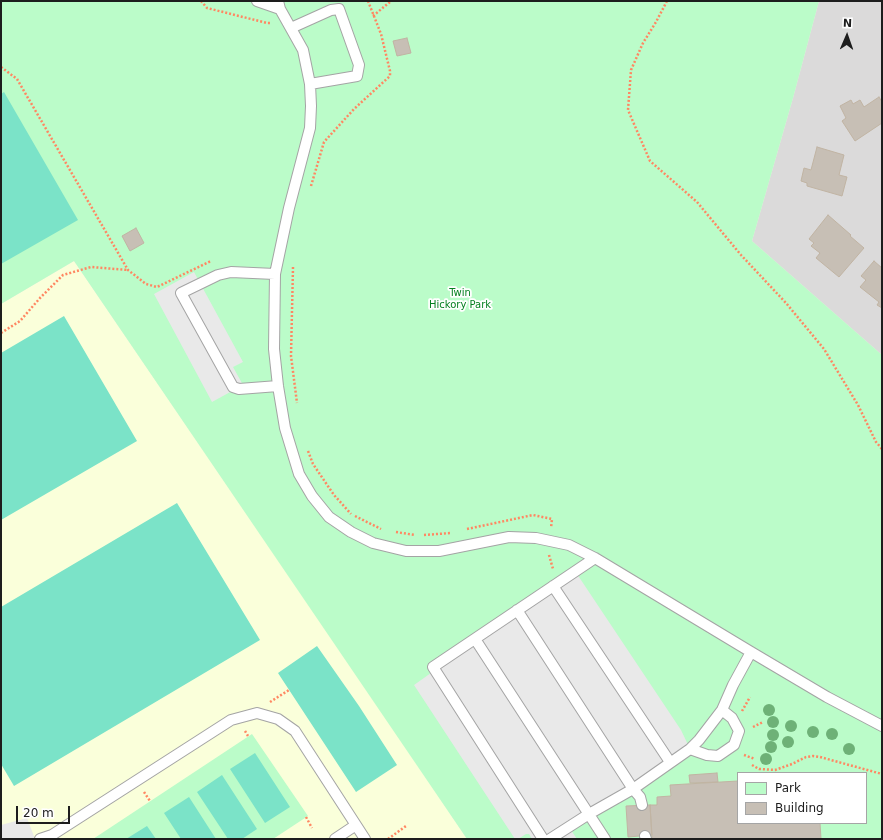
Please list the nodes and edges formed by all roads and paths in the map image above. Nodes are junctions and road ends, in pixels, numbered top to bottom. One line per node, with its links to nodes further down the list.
1 (201, 1): 8 (path)
2 (257, 1): 6 (lane)
3 (368, 1): 7 (path)
4 (391, 1): 7 (path)
5 (667, 1): 21 (path)
6 (279, 5): 9 (lane)
7 (374, 16): 12 (path)
8 (275, 23)
9 (291, 28): 11 (lane); 11 (lane)
10 (1, 67): 14 (path)
11 (310, 84): 15 (lane)
12 (311, 186)
13 (294, 262): 19 (path)
14 (128, 270): 16 (path); 17 (path)
15 (275, 274): 18 (lane); 18 (lane)
16 (157, 287)
17 (1, 333)
18 (278, 386): 28 (lane)
19 (298, 410)
20 (306, 444): 24 (path)
21 (882, 450)
22 (466, 529): 23 (path)
23 (550, 529)
24 (384, 531)
25 (391, 532): 26 (path)
26 (452, 533)
27 (547, 550): 29 (path)
28 (595, 558): 30 (lane); 33 (lane)
29 (555, 574)
30 (553, 586): 31 (lane); 37 (lane)
31 (517, 610): 32 (lane); 41 (lane)
32 (475, 639): 44 (lane); 53 (lane)
33 (751, 652): 34 (lane); 35 (lane)
34 (722, 710): 36 (lane); 36 (lane)
35 (882, 726)
36 (690, 750): 37 (lane)
37 (670, 762): 41 (lane)
38 (752, 765): 39 (path)
39 (882, 774)
40 (141, 788): 42 (path)
41 (633, 789): 43 (lane); 44 (lane)
42 (150, 801)
43 (642, 805)
44 (589, 814): 54 (lane); 55 (lane)
45 (306, 817): 48 (path)
46 (356, 825): 49 (lane); 50 (lane); 51 (lane)
47 (406, 826): 52 (path)
48 (312, 828)
49 (40, 839)
50 (335, 839)
51 (364, 839)
52 (388, 839)
53 (543, 839)
54 (550, 839)
55 (605, 839)

